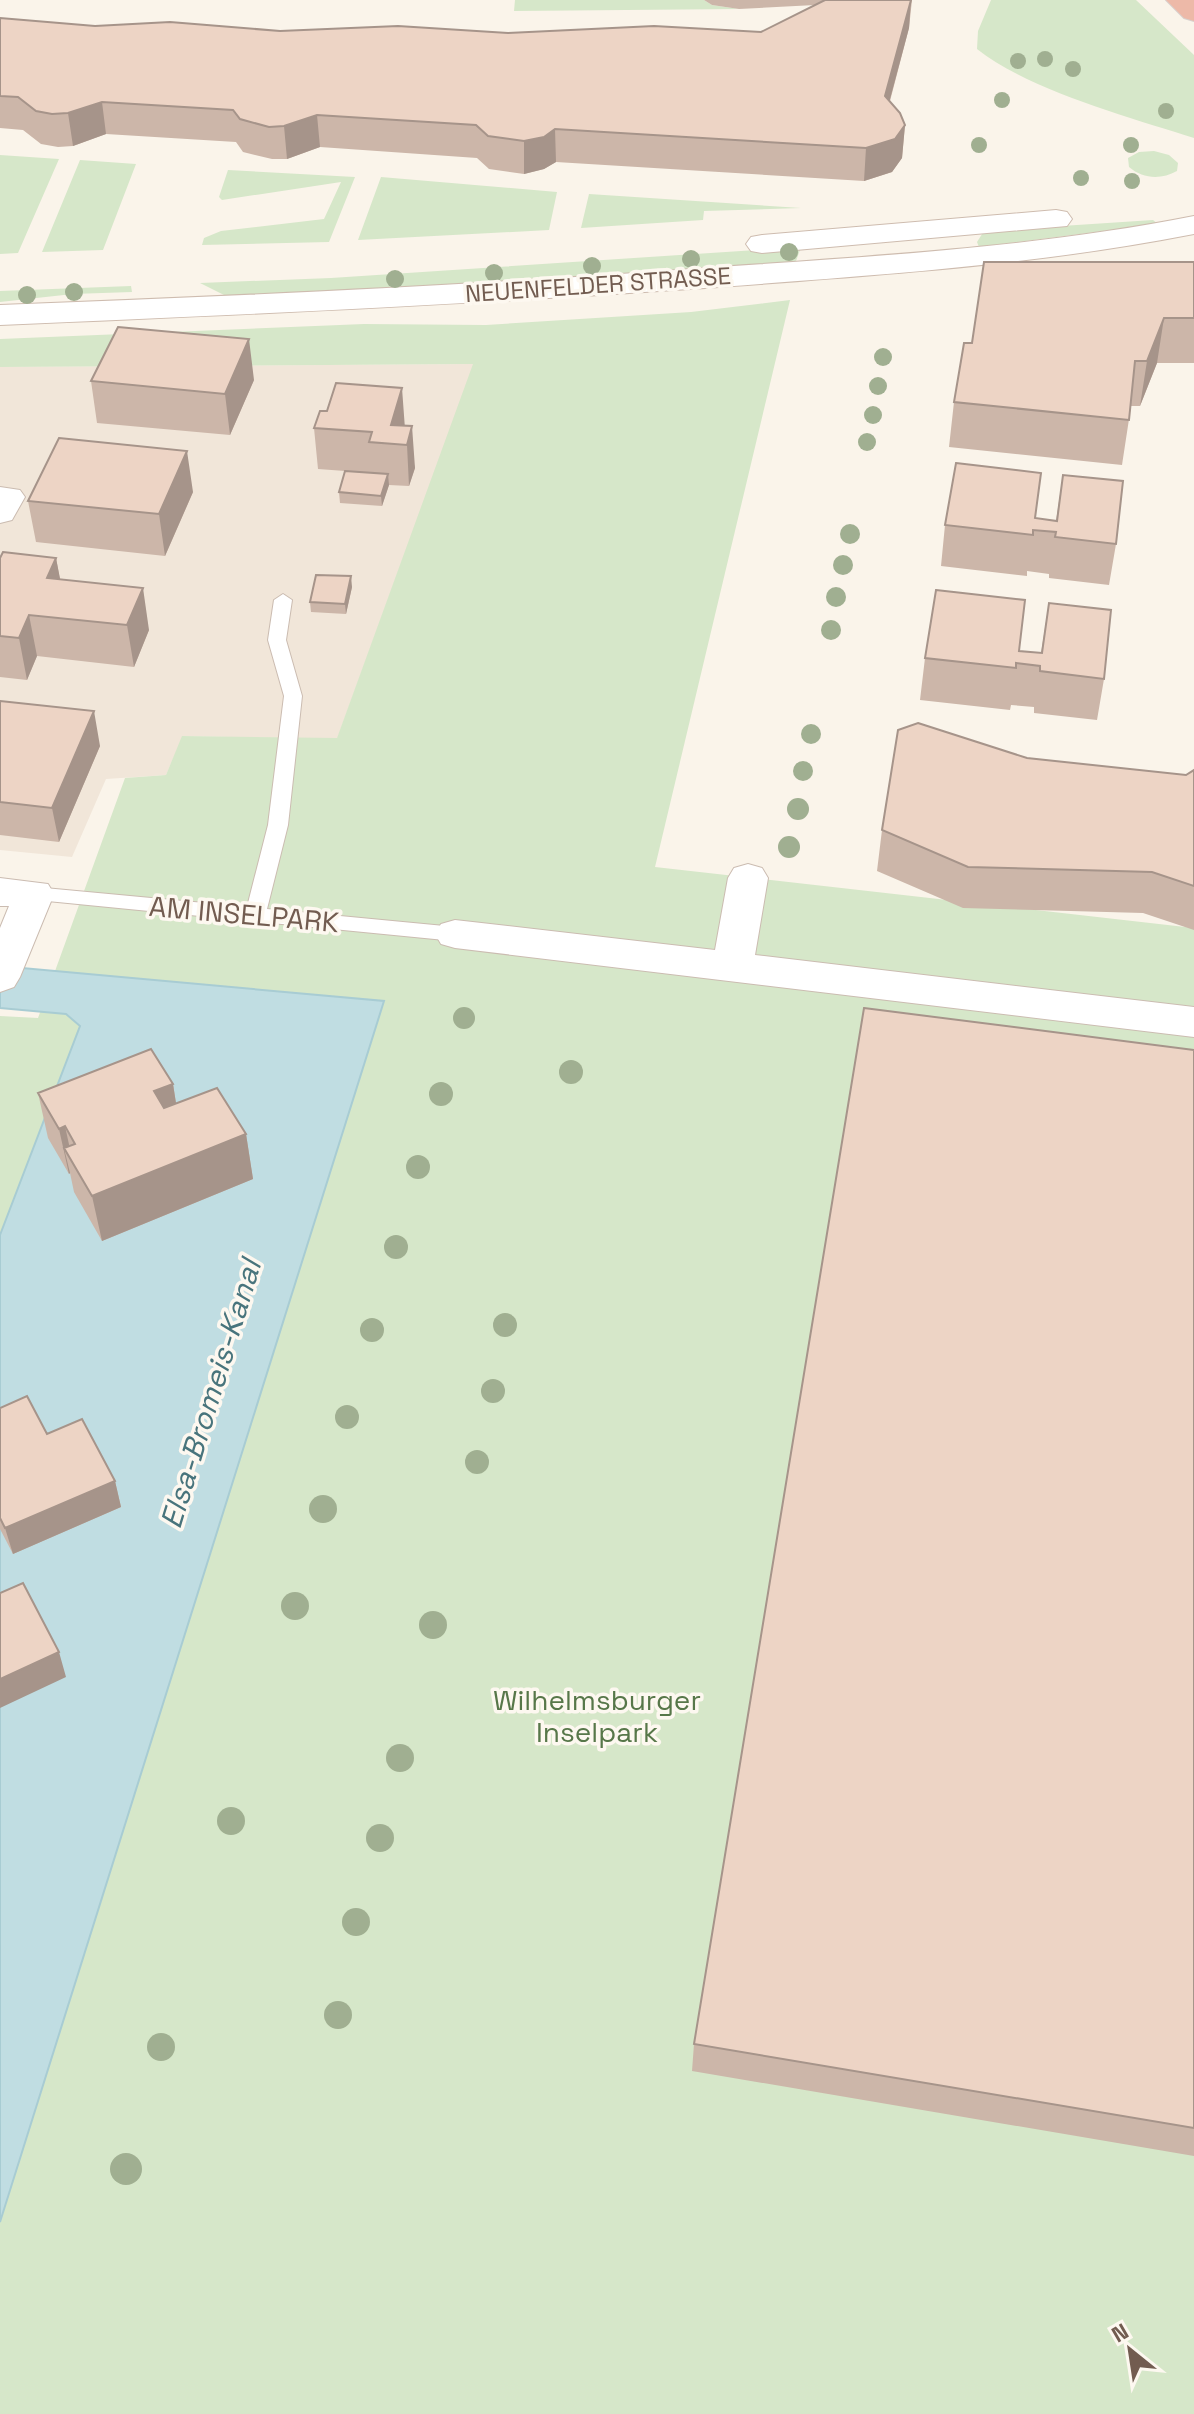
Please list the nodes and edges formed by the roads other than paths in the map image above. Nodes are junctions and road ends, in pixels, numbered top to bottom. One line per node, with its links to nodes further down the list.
1 (1180, 0): 2 (highway)
2 (1194, 12)
3 (1194, 213): 5 (main road, NEUENFELDER STRASSE)
4 (1194, 225): 8 (main road, NEUENFELDER STRASSE)
5 (109, 281)
6 (62, 283): 7 (main road)
7 (16, 284)
8 (0, 315)
9 (0, 498): 10 (main road)
10 (0, 512)
11 (283, 600): 14 (lane)
12 (748, 878): 16 (main road)
13 (17, 893): 14 (lane, AM INSELPARK); 17 (main road, AM INSELPARK)
14 (255, 915): 15 (lane, AM INSELPARK)
15 (455, 934): 16 (main road)
16 (733, 965): 18 (main road)
17 (0, 977)
18 (1194, 1022)

